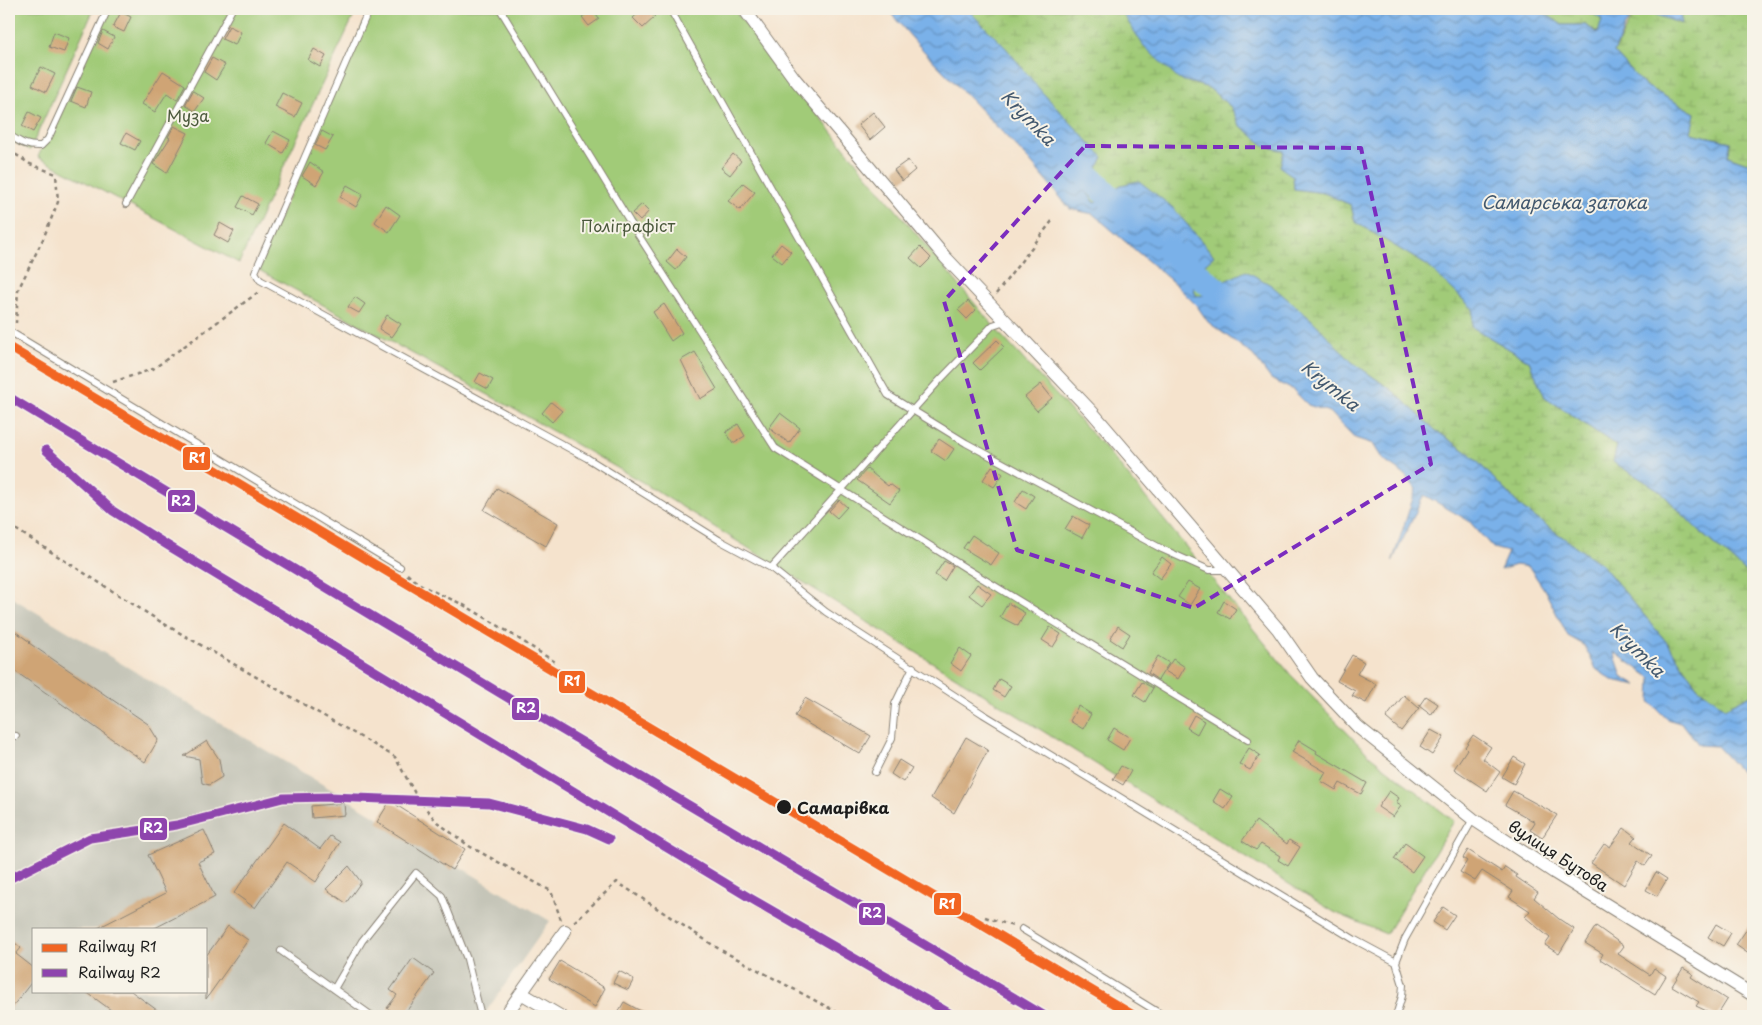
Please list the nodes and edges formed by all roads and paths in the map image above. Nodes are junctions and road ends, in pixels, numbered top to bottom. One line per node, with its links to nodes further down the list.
1 (108, 9): 7 (lane)
2 (232, 9): 9 (lane)
3 (369, 9): 11 (lane)
4 (500, 9): 17 (lane)
5 (670, 9): 16 (lane)
6 (744, 9): 12 (street, вулиця Бутова)
7 (9, 135)
8 (9, 150): 14 (path)
9 (126, 204)
10 (1052, 221): 12 (path)
11 (269, 284): 15 (path); 20 (lane)
12 (989, 303): 13 (street, вулиця Бутова)
13 (1005, 321): 16 (lane); 21 (street, вулиця Бутова)
14 (12, 333): 15 (lane)
15 (100, 386): 19 (lane)
16 (912, 410): 17 (lane); 21 (lane)
17 (840, 490): 20 (lane); 24 (lane)
18 (9, 525): 29 (path)
19 (400, 567): 22 (path)
20 (771, 568): 23 (lane)
21 (1226, 570): 26 (street, вулиця Бутова)
22 (557, 663)
23 (913, 667): 25 (lane); 31 (lane)
24 (1248, 740)
25 (875, 772)
26 (1473, 819): 31 (lane); 34 (street, вулиця Бутова)
27 (984, 917): 28 (path)
28 (1022, 929): 40 (lane)
29 (565, 931): 33 (street); 39 (path)
30 (281, 950): 32 (lane)
31 (1396, 962): 41 (lane)
32 (334, 989): 35 (lane); 36 (lane)
33 (521, 993): 37 (street); 38 (street)
34 (1753, 995)
35 (372, 1016)
36 (480, 1016)
37 (505, 1016)
38 (560, 1016)
39 (844, 1016)
40 (1164, 1016)
41 (1396, 1016)

